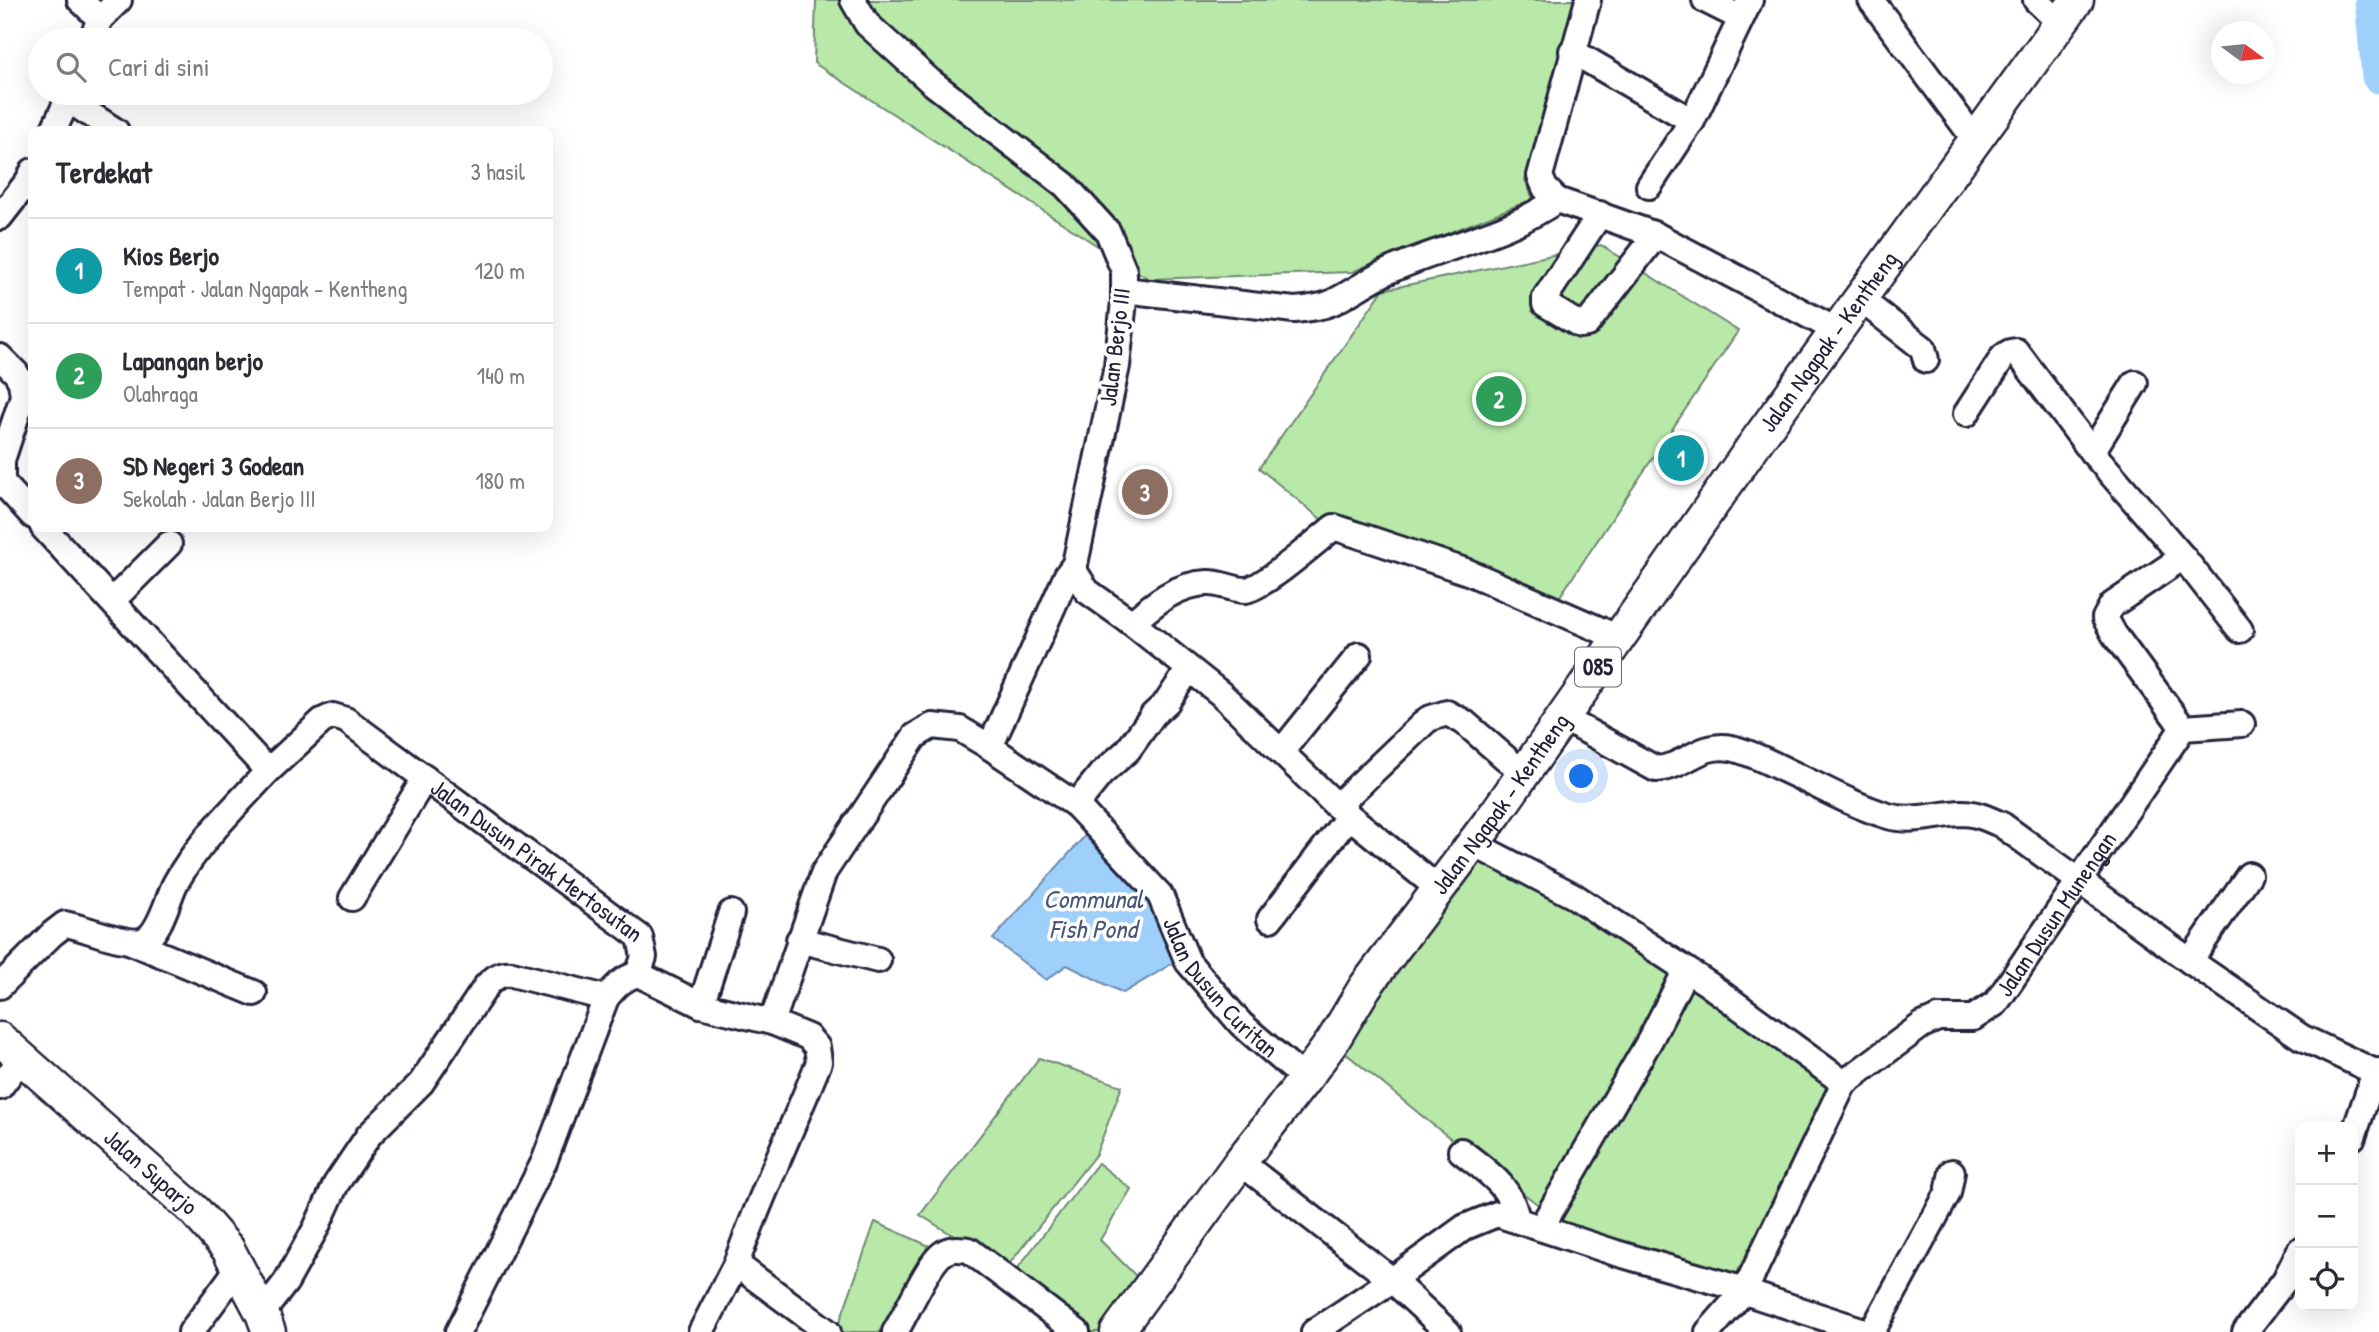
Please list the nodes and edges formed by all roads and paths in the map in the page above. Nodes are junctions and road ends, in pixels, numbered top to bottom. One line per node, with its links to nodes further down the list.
1 (80, 0): 10 (street)
2 (119, 0): 11 (street)
3 (853, 0): 25 (street, Jalan Berjo III)
4 (1588, 0): 12 (street)
5 (1705, 0): 8 (street)
6 (1871, 0): 18 (street)
7 (2036, 0): 9 (street)
8 (1746, 9): 15 (street)
9 (2068, 12): 18 (main road, Jalan Ngapak - Kentheng / 085)
10 (94, 28)
11 (97, 28)
12 (1572, 51): 15 (street); 21 (street)
13 (66, 105): 16 (street)
14 (81, 105): 17 (street)
15 (1692, 121): 20 (street)
16 (56, 126)
17 (109, 126)
18 (1976, 141): 26 (main road, Jalan Ngapak - Kentheng / 085)
19 (28, 183): 23 (street)
20 (1649, 186)
21 (1557, 200): 22 (street); 25 (street)
22 (1600, 214): 24 (street); 24 (street)
23 (0, 217)
24 (1656, 235): 27 (street)
25 (1124, 290): 38 (street, Jalan Berjo III)
26 (1859, 298): 27 (main road, Jalan Ngapak - Kentheng / 085); 29 (street)
27 (1836, 330): 42 (main road, Jalan Ngapak - Kentheng / 085)
28 (0, 357): 33 (street)
29 (1926, 360)
30 (2135, 383): 32 (street)
31 (1966, 414): 32 (street)
32 (2092, 452): 37 (street)
33 (1, 476): 34 (street)
34 (28, 511)
35 (48, 532): 39 (street)
36 (169, 544): 39 (street)
37 (2183, 557): 41 (street); 47 (street)
38 (1075, 564): 40 (street); 48 (street, Jalan Berjo III)
39 (111, 601): 50 (street)
40 (1132, 623): 42 (street); 44 (street)
41 (2239, 630)
42 (1619, 638): 45 (main road, Jalan Ngapak - Kentheng / 085)
43 (1359, 655): 49 (street)
44 (1189, 669): 49 (street); 53 (street)
45 (1563, 718): 51 (main road, Jalan Ngapak - Kentheng / 085); 57 (street)
46 (2242, 724): 47 (street)
47 (2183, 728): 57 (street, Jalan Dusun Munengan)
48 (990, 747): 53 (street, Jalan Dusun Curitan); 62 (street, Jalan Dusun Curitan)
49 (1281, 752): 54 (street)
50 (268, 771): 52 (street, Jalan Dusun Pirak Mertosutan); 63 (street)
51 (1524, 774): 54 (street); 55 (main road, Jalan Ngapak - Kentheng / 085)
52 (425, 778): 59 (street); 67 (street, Jalan Dusun Pirak Mertosutan)
53 (1076, 805): 74 (street, Jalan Dusun Curitan)
54 (1343, 811): 58 (street); 61 (street)
55 (1472, 843): 58 (main road, Jalan Ngapak - Kentheng / 085); 66 (street)
56 (2249, 875): 65 (street)
57 (2078, 882): 65 (street); 75 (street, Jalan Dusun Munengan)
58 (1439, 889): 74 (main road, Jalan Ngapak - Kentheng / 085)
59 (352, 898)
60 (731, 913): 71 (street)
61 (1270, 919)
62 (799, 940): 64 (street); 72 (street, Jalan Dusun Curitan)
63 (131, 942): 68 (street); 69 (street)
64 (878, 960)
65 (2190, 961): 76 (street)
66 (1686, 970): 75 (street); 83 (street)
67 (638, 974): 70 (street); 71 (street, Jalan Dusun Pirak Mertosutan)
68 (0, 986)
69 (254, 993)
70 (606, 998): 89 (street); 91 (street)
71 (701, 1005): 72 (street, Jalan Dusun Pirak Mertosutan)
72 (772, 1022): 85 (street, Jalan Dusun Pirak Mertosutan)
73 (10, 1049): 77 (street); 86 (main road, Jalan Suparjo)
74 (1305, 1079): 80 (main road, Jalan Ngapak - Kentheng / 085)
75 (1844, 1083): 88 (street)
76 (2375, 1084): 78 (street)
77 (0, 1087)
78 (2358, 1125)
79 (1461, 1151): 82 (street)
80 (1240, 1162): 87 (street); 96 (main road, Jalan Ngapak - Kentheng / 085)
81 (1952, 1172): 101 (street)
82 (1517, 1220): 83 (street); 87 (street)
83 (1541, 1228): 88 (street)
84 (2295, 1260): 102 (street)
85 (736, 1264): 92 (street, Jalan Dusun Pirak Mertosutan); 93 (street)
86 (239, 1267): 89 (main road, Jalan Suparjo); 90 (street)
87 (1392, 1280): 97 (street); 98 (street)
88 (1745, 1290): 99 (street); 100 (street)
89 (265, 1322)
90 (191, 1332)
91 (458, 1332)
92 (701, 1332)
93 (828, 1332)
94 (895, 1332): 95 (street)
95 (1077, 1332)
96 (1117, 1332)
97 (1314, 1332)
98 (1448, 1332)
99 (1708, 1332)
100 (1867, 1332)
101 (1872, 1332)
102 (2245, 1332)

